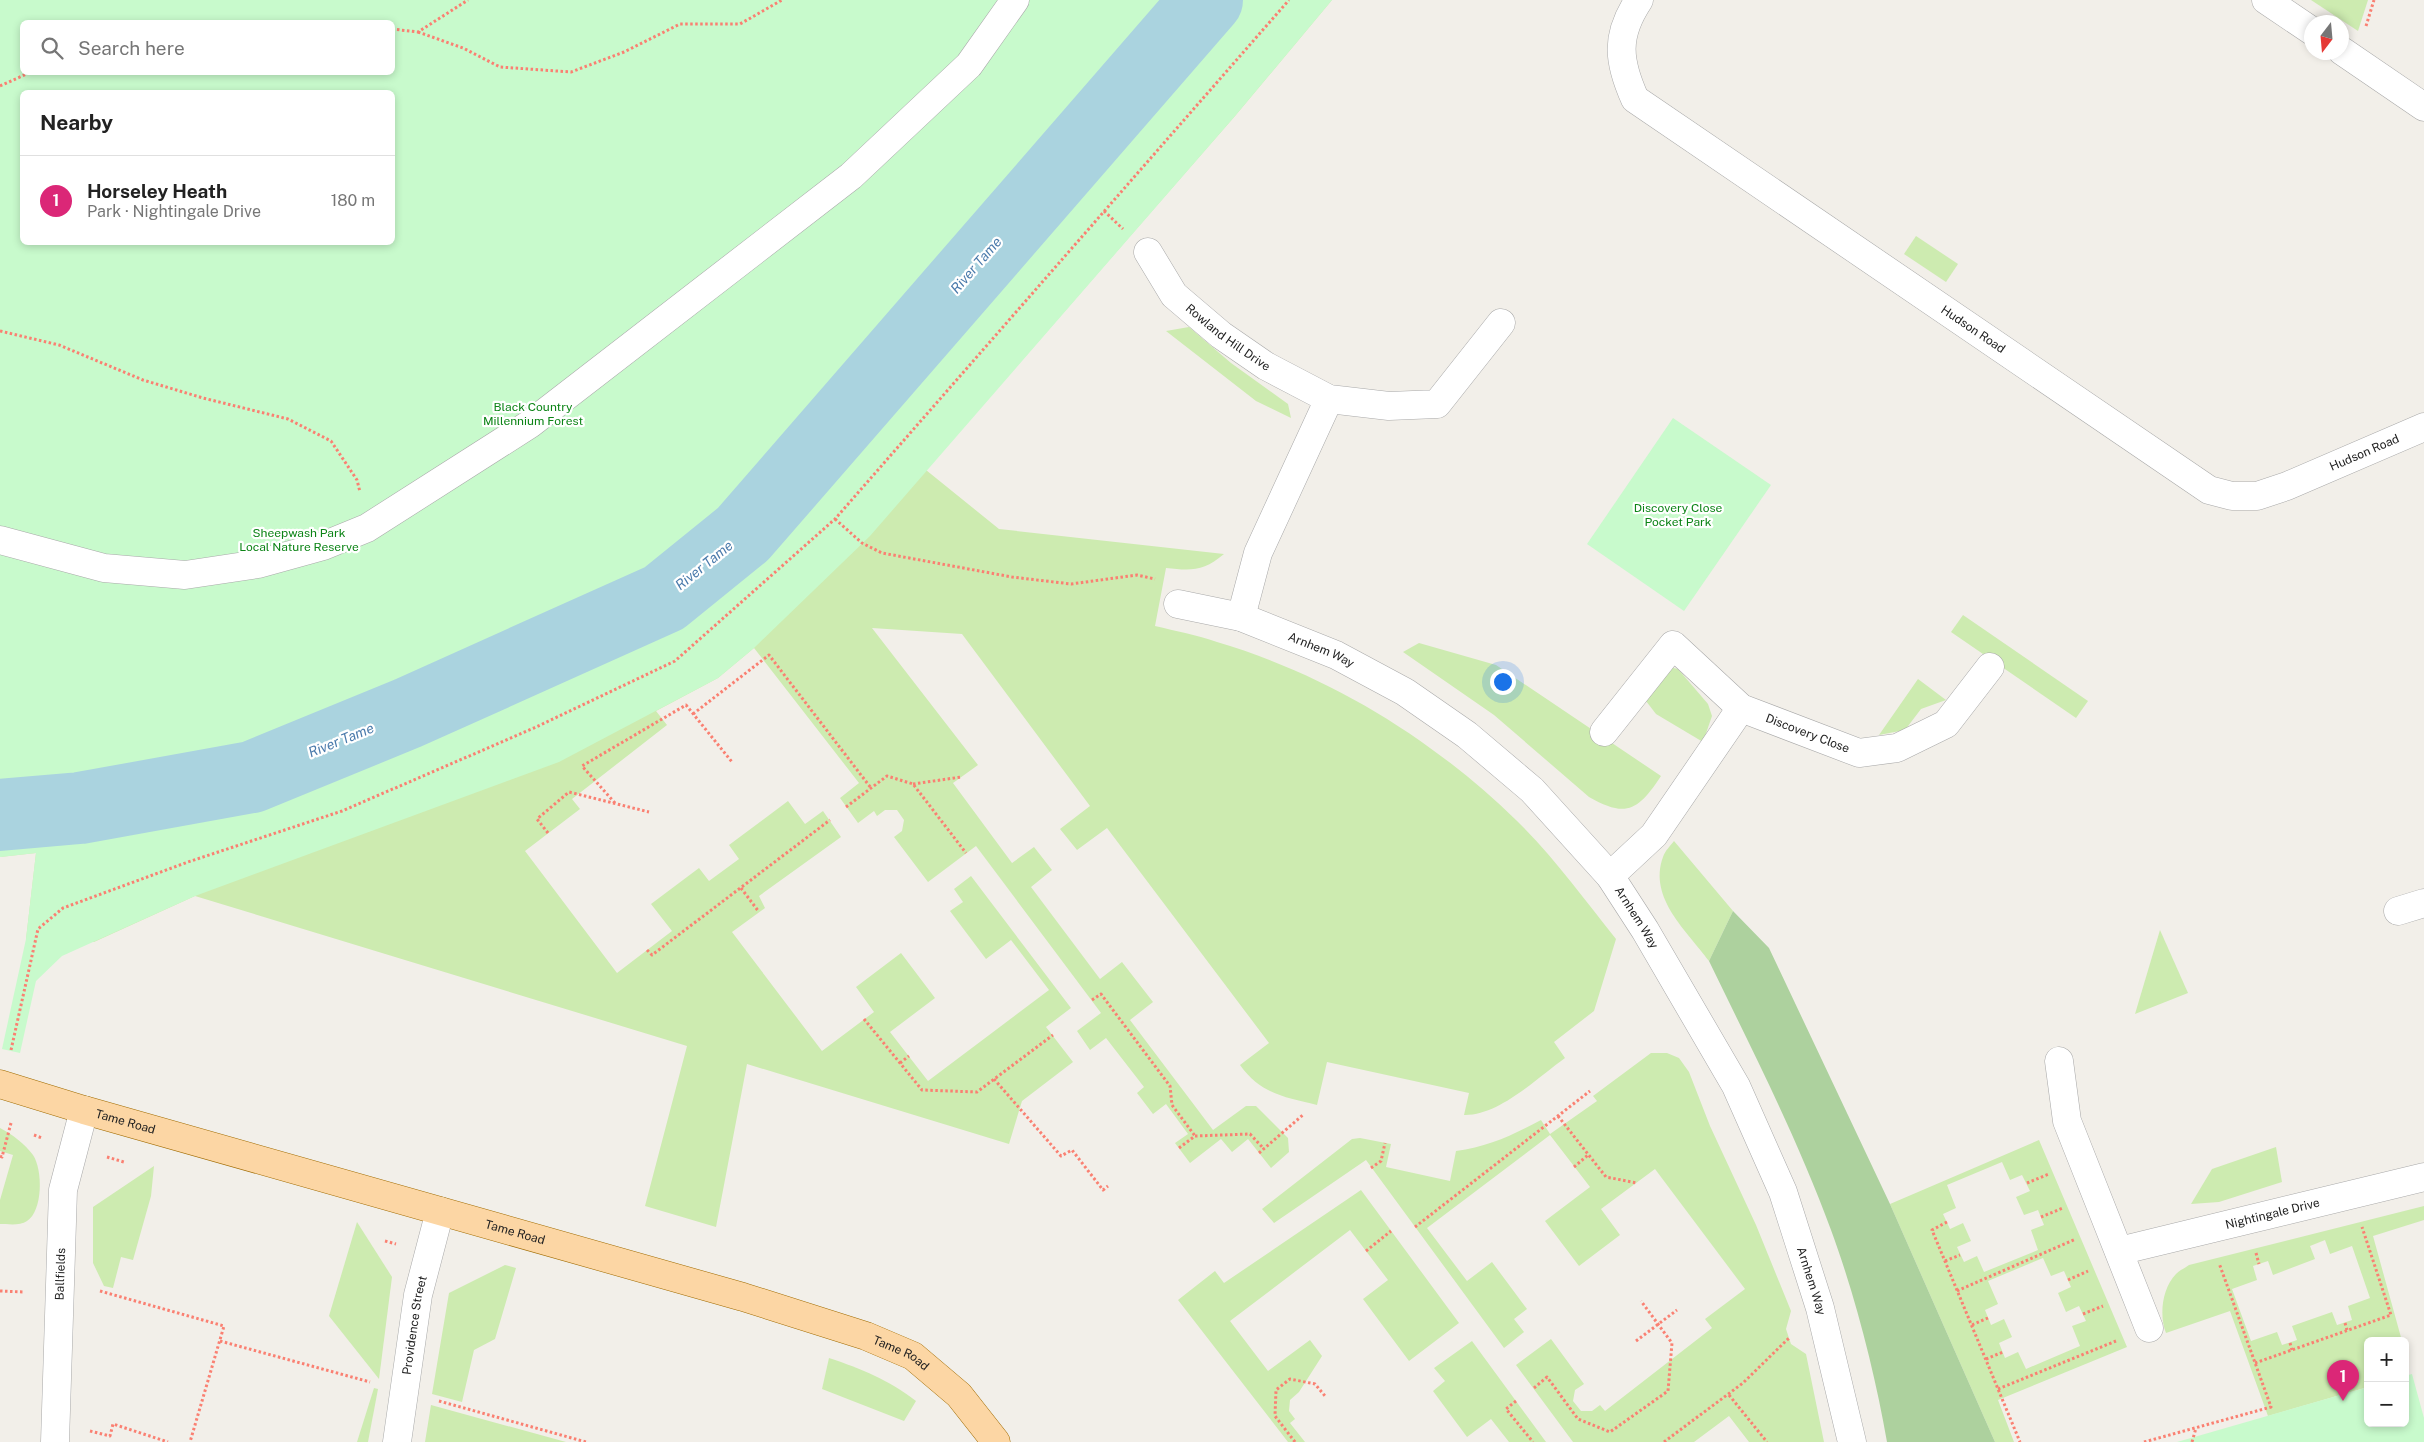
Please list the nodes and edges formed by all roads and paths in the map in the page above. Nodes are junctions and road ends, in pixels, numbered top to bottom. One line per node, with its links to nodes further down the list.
1 (468, 0): 9 (path)
2 (782, 0): 9 (path)
3 (1015, 0): 20 (street)
4 (1289, 0): 19 (path)
5 (1639, 0): 18 (street, Hudson Road)
6 (2266, 0): 7 (street)
7 (2304, 26)
8 (395, 29): 9 (path)
9 (418, 32)
10 (2349, 56): 13 (street)
11 (24, 75): 12 (path)
12 (0, 86)
13 (2424, 107)
14 (1148, 252): 17 (street, Rowland Hill Drive)
15 (1501, 323): 17 (street, Rowland Hill Drive)
16 (0, 331): 20 (path)
17 (1329, 399): 23 (street)
18 (2424, 427)
19 (835, 518): 22 (path); 51 (path)
20 (366, 528): 21 (street)
21 (0, 540)
22 (1178, 604): 23 (street, Arnhem Way)
23 (1240, 617): 38 (street, Arnhem Way)
24 (1990, 667): 25 (street, Discovery Close)
25 (1741, 708): 27 (street, Discovery Close); 38 (street)
26 (693, 714): 28 (path); 31 (path); 32 (path)
27 (1604, 732)
28 (732, 762)
29 (961, 777): 30 (path)
30 (913, 784): 31 (path); 37 (path)
31 (871, 788): 33 (path)
32 (615, 803): 34 (path); 36 (path)
33 (846, 807)
34 (649, 812)
35 (830, 820): 39 (path)
36 (548, 833)
37 (966, 853)
38 (1610, 876): 122 (street, Arnhem Way)
39 (741, 888): 41 (path); 43 (path)
40 (2424, 903): 42 (street)
41 (759, 912)
42 (2398, 912)
43 (647, 950)
44 (1092, 1000): 57 (path)
45 (864, 1019): 49 (path)
46 (1053, 1036): 50 (path)
47 (909, 1056): 49 (path)
48 (2059, 1062): 72 (street)
49 (900, 1063): 50 (path)
50 (994, 1079): 68 (path)
51 (2, 1084): 53 (main road, Tame Road)
52 (1590, 1091): 55 (path)
53 (84, 1110): 70 (main road, Tame Road); 111 (street, Ballfields)
54 (1304, 1114): 60 (path)
55 (1558, 1116): 62 (path); 73 (path)
56 (12, 1121): 63 (path)
57 (1195, 1136): 59 (path); 60 (path)
58 (1385, 1143): 65 (path)
59 (1179, 1148)
60 (1264, 1149): 61 (path)
61 (1259, 1154)
62 (1588, 1155): 64 (path); 67 (path)
63 (0, 1156)
64 (1574, 1167)
65 (1371, 1168)
66 (2424, 1177): 69 (street, Nightingale Drive)
67 (1636, 1182)
68 (1108, 1186)
69 (2351, 1195): 74 (street, Nightingale Drive); 91 (path)
70 (440, 1211): 115 (street, Providence Street); 117 (main road, Tame Road)
71 (1947, 1222): 79 (path)
72 (2109, 1225): 77 (street); 82 (path)
73 (1415, 1227)
74 (2207, 1230): 77 (street, Nightingale Drive); 99 (path)
75 (1391, 1231): 76 (path)
76 (1366, 1251)
77 (2120, 1251): 90 (street)
78 (1960, 1255): 79 (path)
79 (1945, 1261): 82 (path)
80 (0, 1291): 83 (path)
81 (100, 1291): 93 (path)
82 (1957, 1291): 89 (path)
83 (29, 1292)
84 (1642, 1301): 88 (path)
85 (1677, 1310): 88 (path)
86 (1988, 1318): 89 (path)
87 (2344, 1322): 91 (path)
88 (1658, 1325): 94 (path); 101 (path)
89 (1972, 1325): 98 (path)
90 (2149, 1328): 102 (path)
91 (2347, 1330): 96 (path)
92 (1795, 1331): 103 (path)
93 (220, 1341): 100 (path); 114 (path)
94 (1636, 1341)
95 (2290, 1342): 96 (path)
96 (2292, 1350): 99 (path)
97 (2003, 1352): 98 (path)
98 (1986, 1359): 102 (path)
99 (2255, 1363): 107 (path)
100 (376, 1384)
101 (1534, 1388)
102 (1998, 1389): 123 (path)
103 (1729, 1395): 120 (path); 121 (path)
104 (1325, 1396): 118 (path)
105 (435, 1400): 116 (path)
106 (1516, 1401): 110 (path)
107 (2196, 1428): 124 (path); 125 (path)
108 (86, 1430): 109 (path)
109 (110, 1436): 112 (path); 113 (path)
110 (1532, 1441): 119 (path)
111 (55, 1442)
112 (108, 1442)
113 (168, 1442)
114 (190, 1442)
115 (396, 1442)
116 (586, 1442)
117 (996, 1442)
118 (1295, 1442)
119 (1527, 1442)
120 (1664, 1442)
121 (1767, 1442)
122 (1852, 1442)
123 (2020, 1442)
124 (2144, 1442)
125 (2192, 1442)

